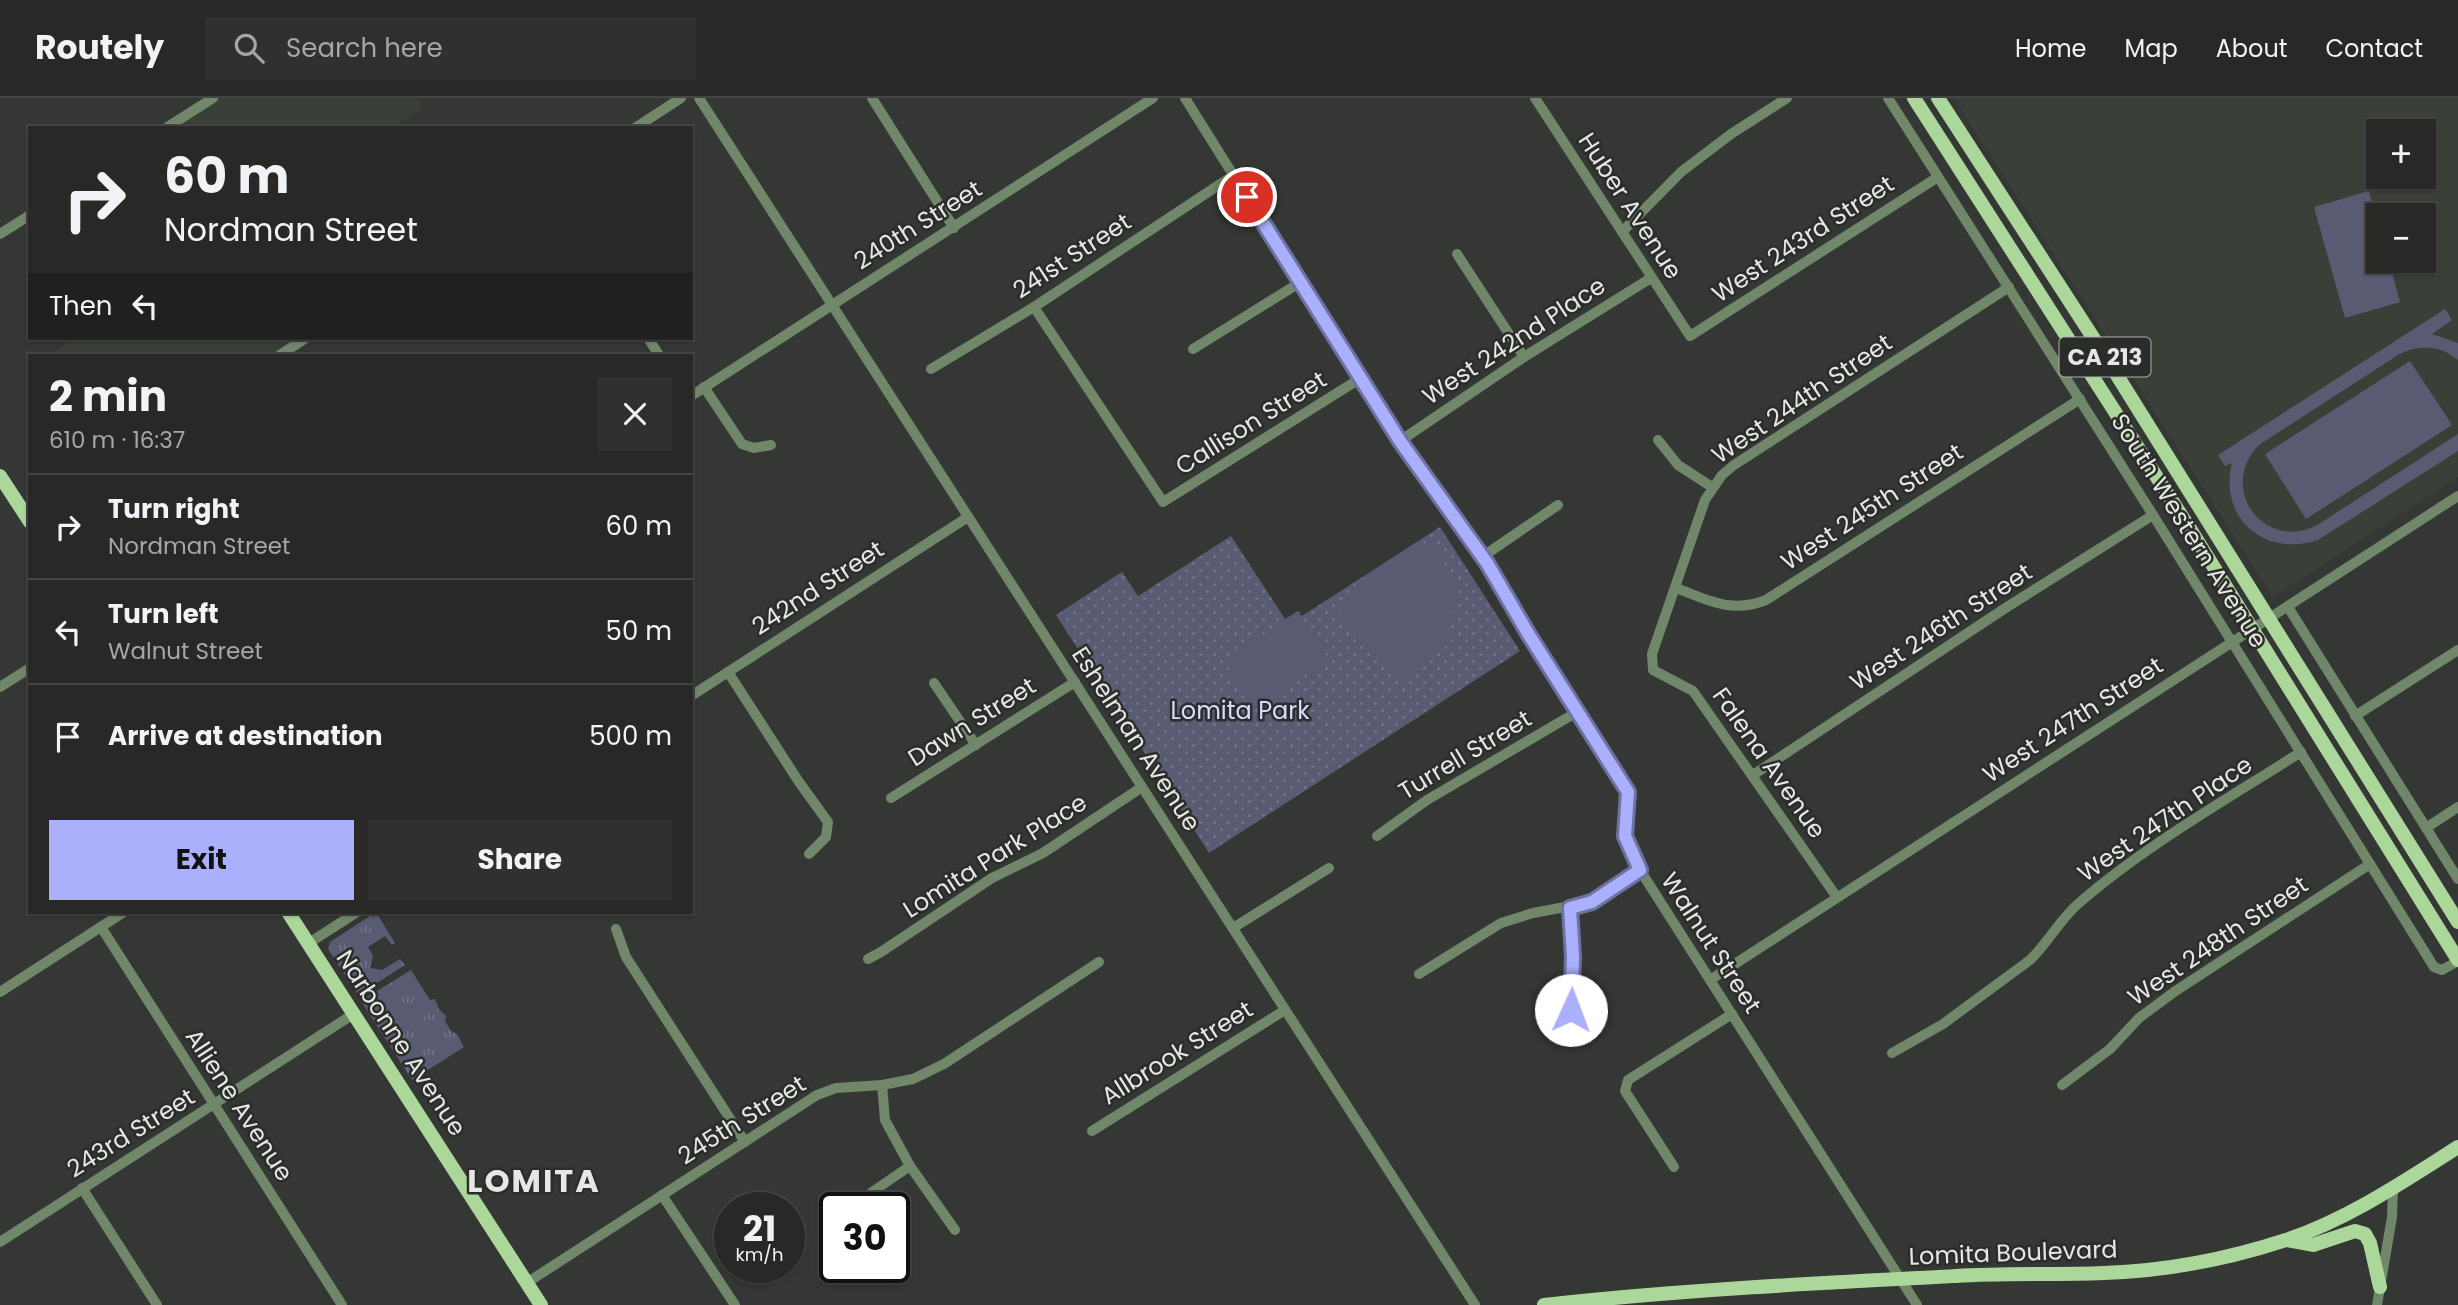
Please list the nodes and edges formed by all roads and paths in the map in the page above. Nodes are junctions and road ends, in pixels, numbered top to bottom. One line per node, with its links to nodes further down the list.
1 (212, 98): 12 (street)
2 (681, 98): 13 (street)
3 (699, 98): 24 (street, Eshelman Avenue)
4 (872, 98): 17 (street)
5 (1153, 98): 17 (street, 240th Street)
6 (1185, 98): 14 (street, Walnut Street)
7 (1535, 98): 18 (street, Huber Avenue)
8 (1787, 98): 18 (street)
9 (1888, 98): 15 (street, South Western Avenue)
10 (1914, 98): 50 (main road, South Western Avenue / CA 213)
11 (1938, 98): 49 (main road, South Western Avenue / CA 213)
12 (169, 126)
13 (638, 126)
14 (1234, 176): 22 (street, Walnut Street); 25 (street, 241st Street)
15 (1938, 177): 23 (street, South Western Avenue); 26 (street, West 243rd Street)
16 (28, 216): 19 (street)
17 (954, 228): 24 (street, 240th Street)
18 (1622, 232): 21 (street, Huber Avenue)
19 (0, 234)
20 (1457, 254): 30 (street)
21 (1651, 278): 26 (street, Huber Avenue); 30 (street, West 242nd Place)
22 (1301, 282): 28 (street); 32 (street, Walnut Street)
23 (2009, 288): 35 (street, South Western Avenue); 40 (street, West 244th Street)
24 (832, 304): 33 (street, 240th Street); 44 (street, Eshelman Avenue)
25 (1034, 307): 31 (street, 241st Street); 32 (street, Callison Street)
26 (1690, 336)
27 (303, 340): 29 (street)
28 (1193, 349)
29 (282, 354)
30 (1524, 357): 37 (street, West 242nd Place)
31 (931, 369)
32 (1361, 379): 37 (street, Walnut Street)
33 (704, 387): 34 (street, 240th Street); 38 (street)
34 (693, 395)
35 (2080, 399): 43 (street, South Western Avenue); 47 (street, West 245th Street)
36 (1658, 440): 40 (street)
37 (1400, 441): 46 (street, Walnut Street)
38 (771, 445)
39 (0, 475): 45 (main road)
40 (1712, 487): 47 (street, West 244th Street)
41 (2458, 496): 48 (street, West 247th Street)
42 (1558, 505): 46 (street)
43 (2153, 515): 51 (street, South Western Avenue); 64 (street, West 246th Street)
44 (968, 517): 55 (street, 242nd Street); 56 (street, Eshelman Avenue)
45 (28, 518)
46 (1482, 557): 60 (street, Walnut Street)
47 (1676, 588): 54 (street, West 244th Street)
48 (2288, 607): 49 (street, West 247th Street); 61 (street, South Western Avenue)
49 (2270, 618): 50 (street, West 247th Street); 80 (main road, South Western Avenue / CA 213)
50 (2252, 630): 51 (street, West 247th Street); 86 (main road, South Western Avenue / CA 213)
51 (2232, 642): 63 (street, South Western Avenue); 75 (street, West 247th Street)
52 (2458, 650): 61 (street)
53 (28, 669): 58 (street)
54 (1653, 670): 64 (street, Falena Avenue)
55 (728, 672): 59 (street, 242nd Street); 70 (street)
56 (1075, 682): 62 (street, Dawn Street); 65 (street, Eshelman Avenue)
57 (934, 683): 62 (street)
58 (0, 687)
59 (693, 695)
60 (1577, 712): 69 (street, Turrell Street); 73 (street, Walnut Street)
61 (2355, 716): 68 (street, South Western Avenue)
62 (976, 745): 66 (street, Dawn Street)
63 (2301, 752): 71 (street, South Western Avenue); 95 (street, West 247th Place)
64 (1753, 775): 75 (street, Falena Avenue)
65 (1142, 787): 82 (street, Eshelman Avenue); 85 (street, Lomita Park Place)
66 (891, 798)
67 (2458, 807): 68 (street)
68 (2426, 828): 74 (street, South Western Avenue)
69 (1377, 836)
70 (809, 854)
71 (2371, 864): 86 (street, South Western Avenue); 96 (street, West 248th Street)
72 (1329, 868): 82 (street)
73 (1640, 870): 76 (street); 89 (street, Walnut Street)
74 (2458, 879)
75 (1836, 896): 89 (street, West 247th Street)
76 (1570, 908): 88 (street); 92 (street)
77 (121, 914): 81 (street)
78 (289, 914): 84 (main road, Narbonne Avenue)
79 (354, 914): 84 (street)
80 (2458, 922)
81 (101, 927): 90 (street); 98 (street, Alliene Avenue)
82 (1233, 928): 91 (street, Eshelman Avenue)
83 (616, 929): 100 (street)
84 (309, 943): 93 (main road, Narbonne Avenue)
85 (868, 958)
86 (2458, 960)
87 (1099, 962): 97 (street, 245th Street)
88 (1419, 974)
89 (1710, 979): 94 (street, Walnut Street)
90 (0, 992)
91 (1285, 1010): 99 (street, Allbrook Street); 118 (street, Eshelman Avenue)
92 (1571, 1010)
93 (355, 1013): 98 (street, 243rd Street); 112 (main road, Narbonne Avenue)
94 (1732, 1014): 103 (street); 111 (street, Walnut Street)
95 (1892, 1053)
96 (2062, 1085)
97 (881, 1086): 100 (street, 245th Street); 102 (street)
98 (215, 1105): 104 (street, 243rd Street); 115 (street, Alliene Avenue)
99 (1092, 1131)
100 (745, 1142): 107 (street, 245th Street)
101 (2458, 1147): 105 (main road, Lomita Boulevard)
102 (910, 1166): 106 (street); 108 (street)
103 (1674, 1167)
104 (82, 1188): 110 (street, 243rd Street); 114 (street)
105 (2393, 1189): 109 (main road, Lomita Boulevard); 113 (street)
106 (872, 1192)
107 (662, 1195): 112 (street, 245th Street); 117 (street)
108 (955, 1230)
109 (2287, 1240): 111 (main road, Lomita Boulevard); 113 (main road)
110 (0, 1242)
111 (1900, 1280): 119 (main road, Lomita Boulevard); 120 (street, Walnut Street)
112 (528, 1282): 116 (main road, Narbonne Avenue)
113 (2380, 1287): 121 (street)
114 (157, 1305)
115 (342, 1305)
116 (541, 1305)
117 (735, 1305)
118 (1475, 1305)
119 (1544, 1305)
120 (1917, 1305)
121 (2378, 1305)

